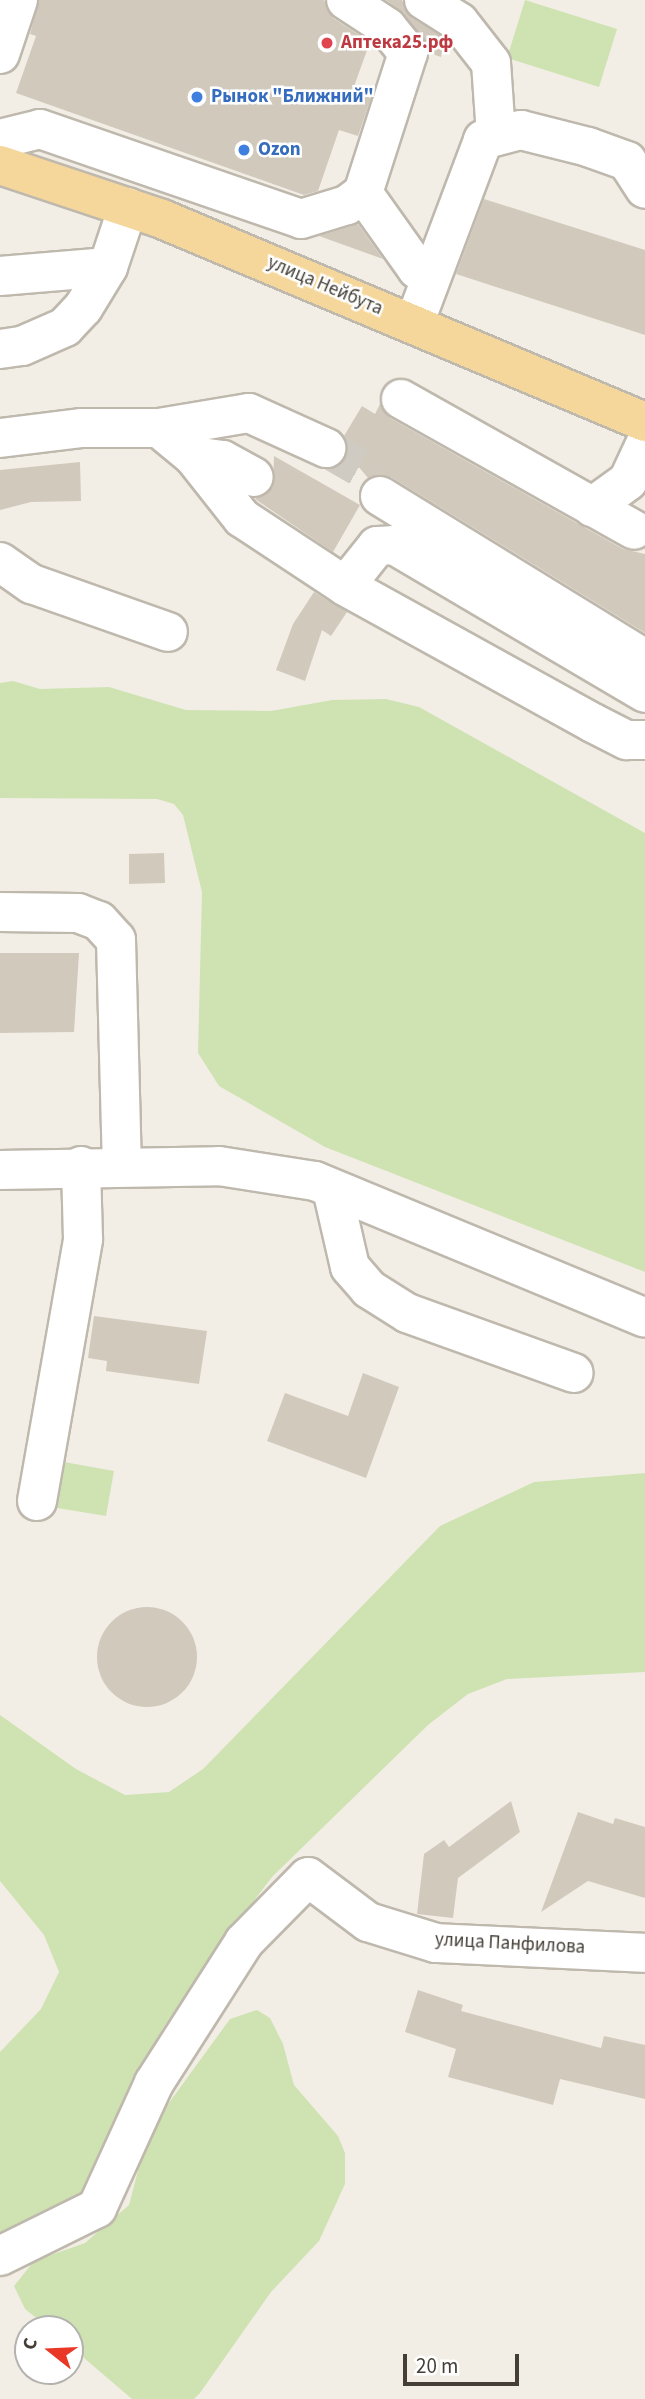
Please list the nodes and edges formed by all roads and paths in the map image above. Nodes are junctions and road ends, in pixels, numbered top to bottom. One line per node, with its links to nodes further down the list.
1 (18, 0): 4 (street)
2 (346, 0): 9 (street)
3 (424, 0): 5 (street)
4 (0, 54)
5 (496, 135): 8 (street); 13 (street)
6 (0, 139): 9 (street)
7 (0, 166): 10 (main road, улица Нейбута)
8 (645, 190)
9 (363, 193): 13 (street)
10 (128, 207): 11 (street); 14 (main road, улица Нейбута)
11 (108, 267): 12 (street); 15 (street)
12 (0, 276)
13 (430, 277): 14 (street)
14 (414, 324): 17 (main road, улица Нейбута)
15 (0, 349)
16 (401, 399): 24 (street)
17 (645, 422)
18 (159, 428): 19 (street); 21 (street); 22 (street)
19 (0, 438)
20 (645, 446): 24 (street)
21 (193, 456): 23 (street); 27 (street)
22 (318, 457)
23 (254, 477)
24 (592, 507): 25 (street)
25 (634, 530)
26 (0, 562): 29 (street)
27 (345, 586): 31 (street); 32 (street)
28 (566, 589): 30 (street)
29 (168, 632)
30 (645, 659)
31 (645, 693)
32 (645, 740)
33 (0, 912): 34 (street)
34 (122, 1164): 35 (street); 37 (street)
35 (81, 1166): 36 (street); 40 (street)
36 (0, 1170)
37 (332, 1189): 38 (street); 39 (street)
38 (645, 1318)
39 (574, 1373)
40 (37, 1501)
41 (645, 1953): 42 (street, улица Панфилова)
42 (0, 2256)

